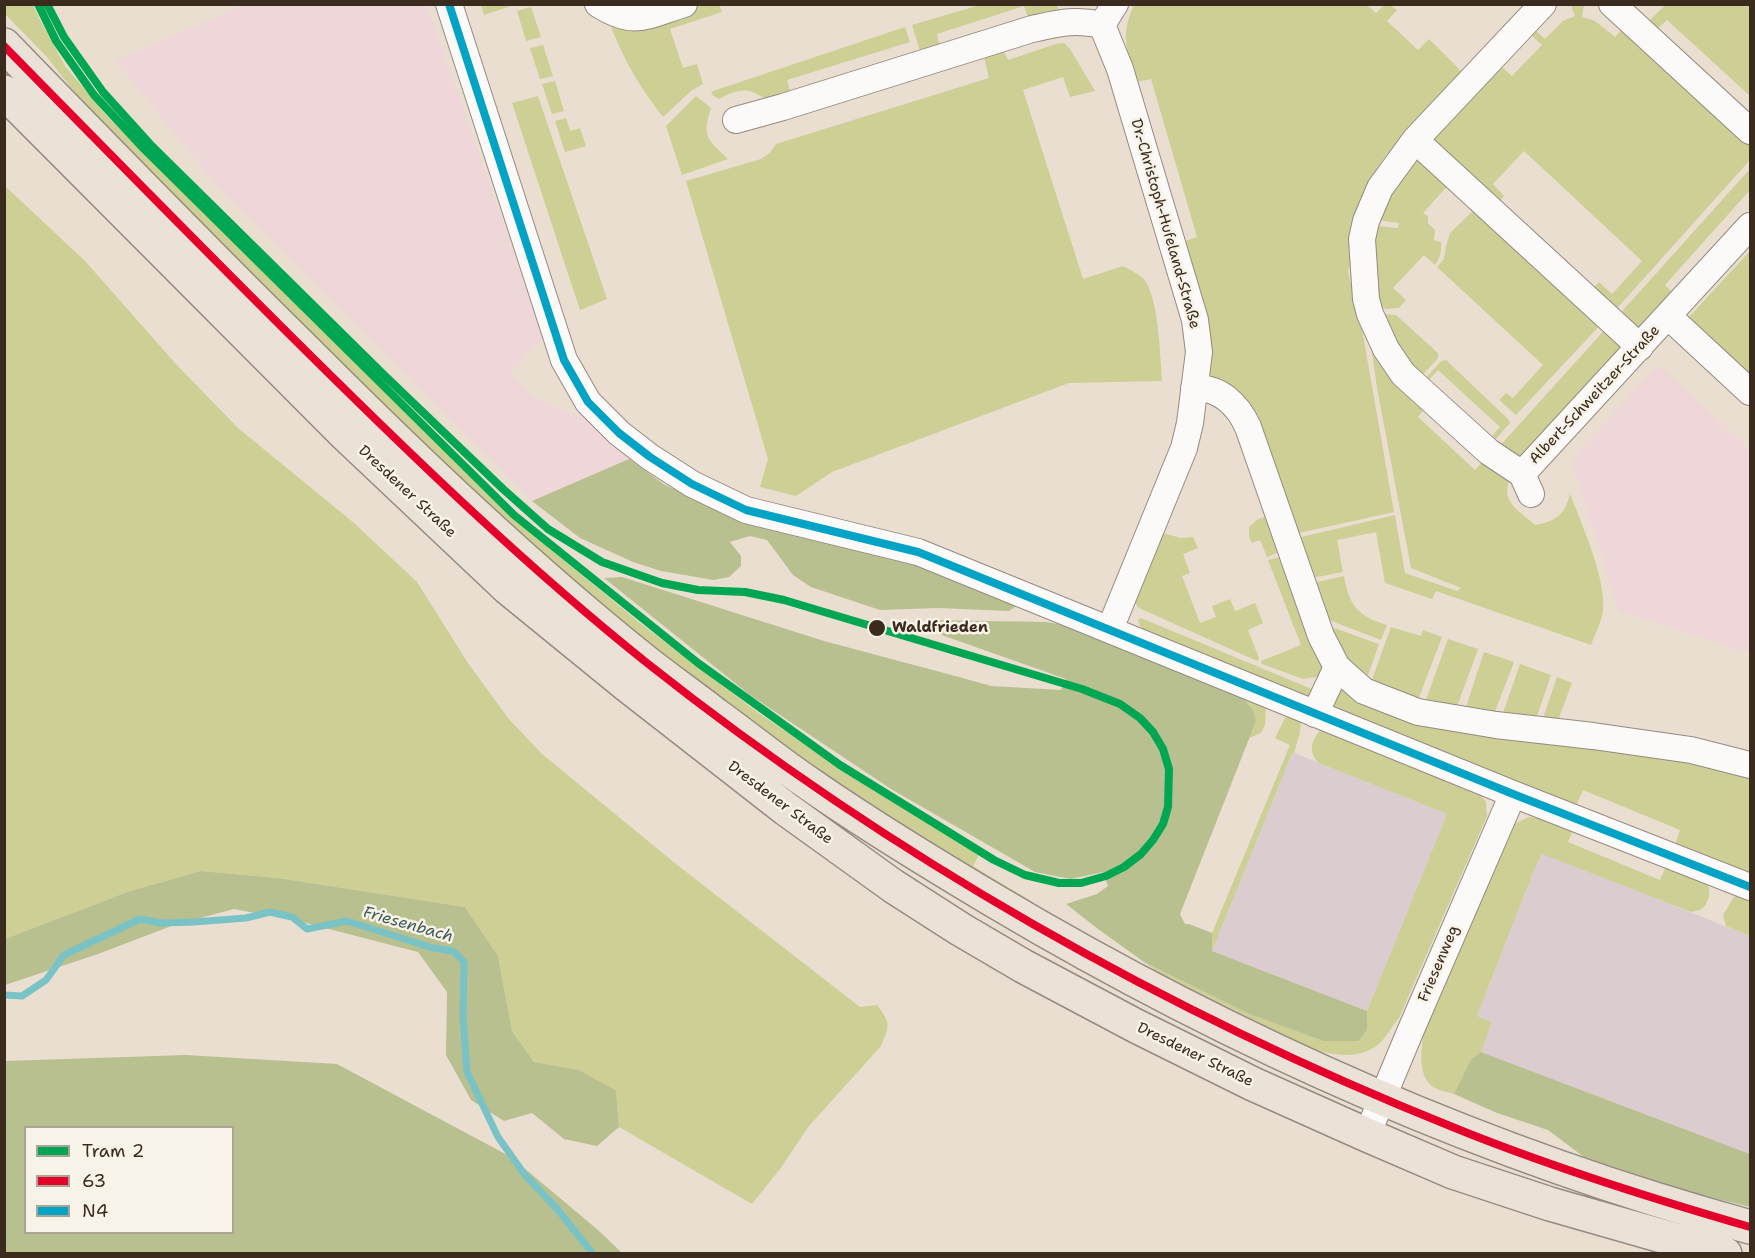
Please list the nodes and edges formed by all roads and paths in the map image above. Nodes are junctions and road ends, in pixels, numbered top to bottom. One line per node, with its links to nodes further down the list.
1 (449, 4): 18 (street)
2 (598, 4): 3 (street)
3 (684, 4)
4 (1543, 4): 12 (street, Albert-Schweitzer-Straße)
5 (1612, 4): 11 (street)
6 (1064, 13): 7 (street, Dr.-Christoph-Hufeland-Straße); 10 (street, Dr.-Christoph-Hufeland-Straße)
7 (1108, 15): 16 (street, Dr.-Christoph-Hufeland-Straße)
8 (4, 45): 24 (main road)
9 (4, 92): 25 (main road, Dresdener Straße)
10 (736, 120)
11 (1750, 131)
12 (1415, 140): 15 (street); 15 (street, Albert-Schweitzer-Straße)
13 (1750, 226): 14 (street, Albert-Schweitzer-Straße)
14 (1668, 316): 15 (street, Albert-Schweitzer-Straße); 17 (street, Albert-Schweitzer-Straße)
15 (1640, 347)
16 (1194, 388): 18 (street, Dr.-Christoph-Hufeland-Straße); 19 (street)
17 (1750, 392)
18 (1110, 629): 20 (street)
19 (1337, 667): 20 (street); 21 (street)
20 (1315, 714): 22 (street)
21 (1750, 765)
22 (1513, 794): 23 (street); 24 (street, Friesenweg)
23 (1750, 886)
24 (1382, 1098): 25 (street, Friesenweg); 26 (main road)
25 (1367, 1136): 27 (main road, Dresdener Straße)
26 (1750, 1227)
27 (1725, 1254)

